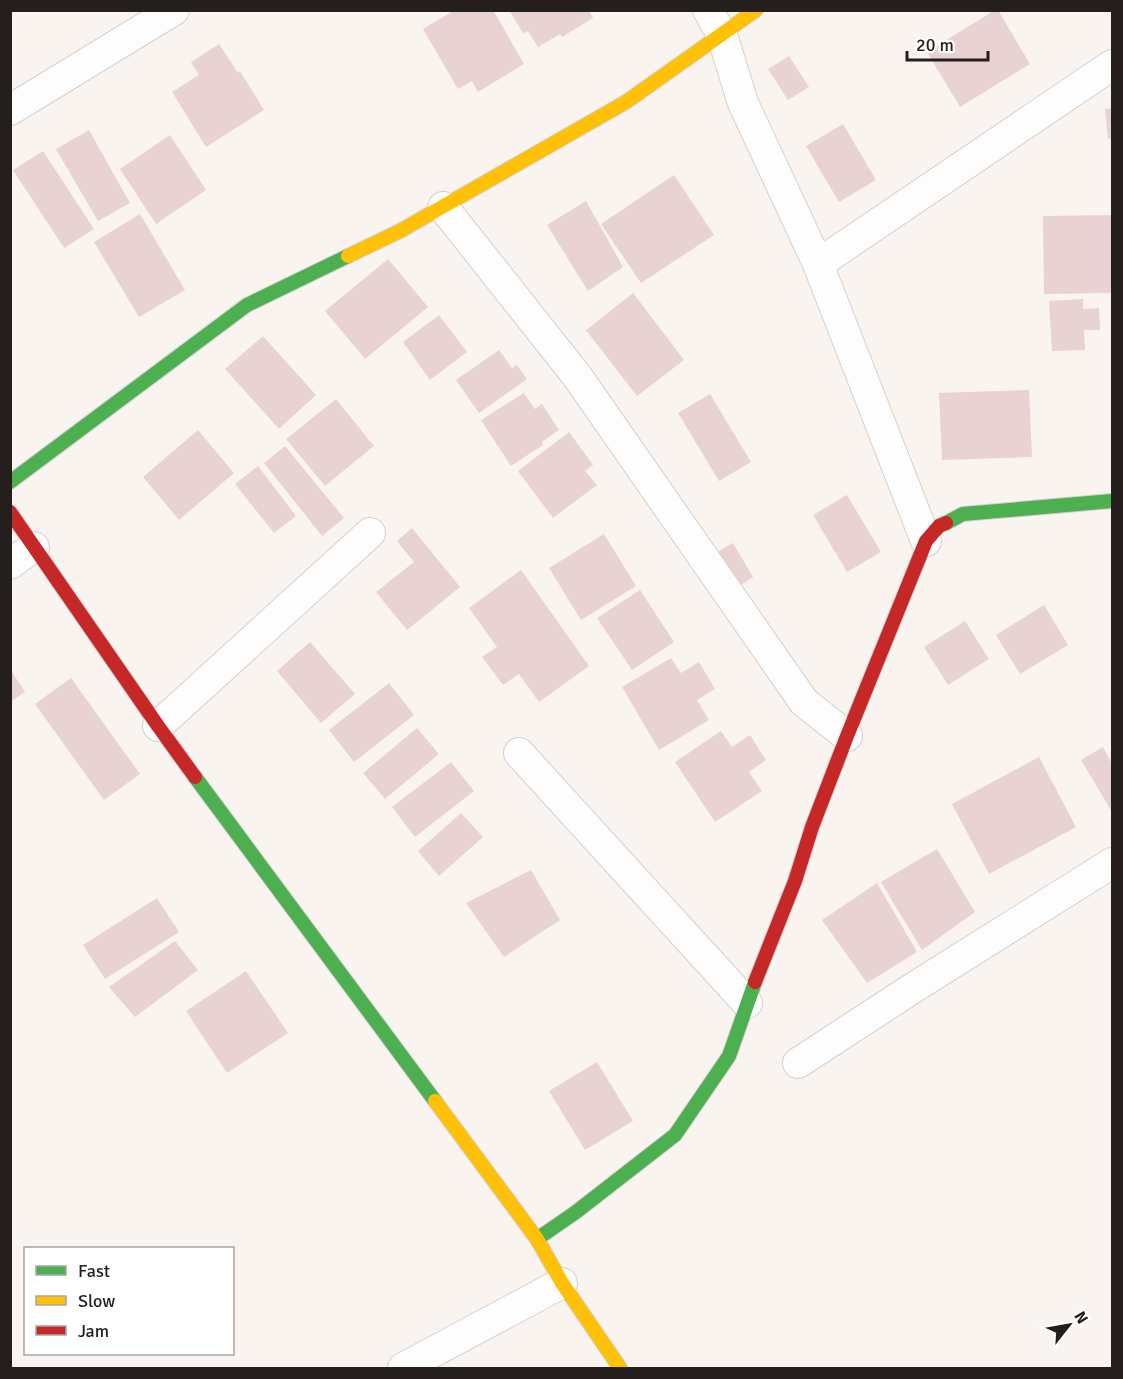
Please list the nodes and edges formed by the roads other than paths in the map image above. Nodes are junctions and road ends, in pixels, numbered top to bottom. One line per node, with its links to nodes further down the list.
1 (174, 10): 5 (street)
2 (756, 10): 3 (street)
3 (715, 23): 6 (street); 7 (street)
4 (1113, 65): 7 (street)
5 (10, 110)
6 (443, 207): 8 (street); 15 (street)
7 (818, 264): 12 (street)
8 (10, 482)
9 (1113, 501): 12 (street)
10 (10, 512): 13 (street)
11 (370, 533): 14 (street)
12 (926, 541): 15 (street)
13 (22, 556): 14 (street)
14 (158, 726): 20 (street)
15 (846, 736): 18 (street)
16 (519, 753): 18 (street)
17 (1113, 863): 19 (street)
18 (747, 1003): 20 (street)
19 (798, 1063)
20 (537, 1239): 21 (street)
21 (562, 1283): 22 (street); 23 (street)
22 (403, 1368)
23 (620, 1368)

